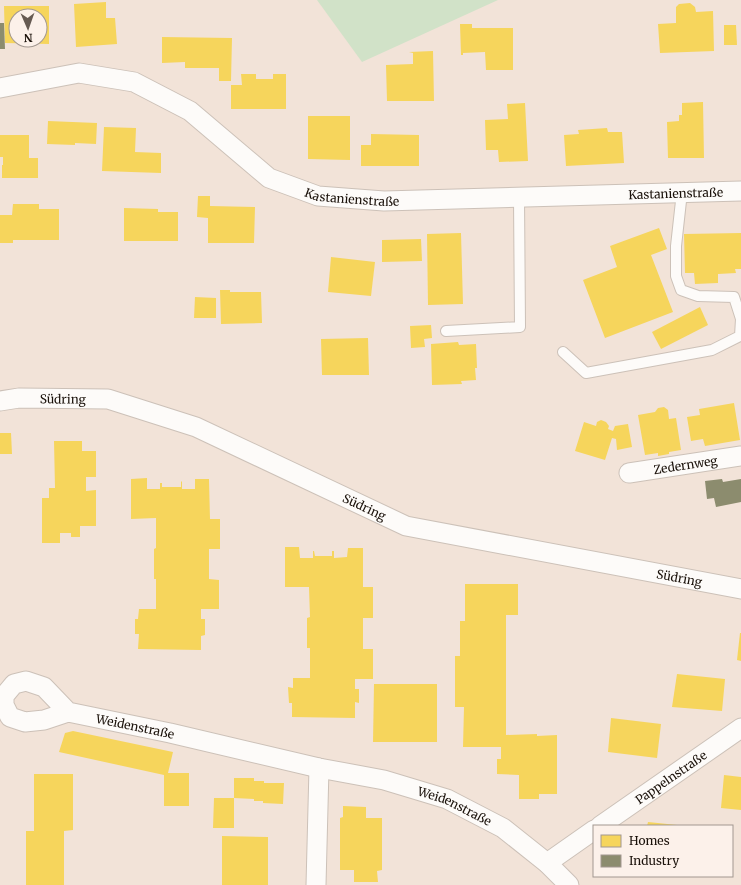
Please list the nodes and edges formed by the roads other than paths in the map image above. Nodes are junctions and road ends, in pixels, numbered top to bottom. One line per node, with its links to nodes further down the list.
1 (0, 88): 4 (street, Kastanienstraße)
2 (741, 190): 3 (street, Kastanienstraße)
3 (682, 192): 4 (street, Kastanienstraße); 6 (lane)
4 (519, 198): 5 (lane)
5 (446, 331)
6 (563, 352)
7 (0, 401): 10 (street, Südring)
8 (741, 456): 9 (street, Zedernweg)
9 (629, 473)
10 (741, 589)
11 (5, 688): 12 (street); 12 (street)
12 (68, 712): 14 (street, Weidenstraße)
13 (741, 728): 15 (street, Pappelnstraße)
14 (319, 768): 17 (street, Weidenstraße); 18 (street)
15 (601, 825)
16 (593, 831): 17 (street)
17 (547, 863): 19 (street, Weidenstraße)
18 (316, 885)
19 (568, 885)

